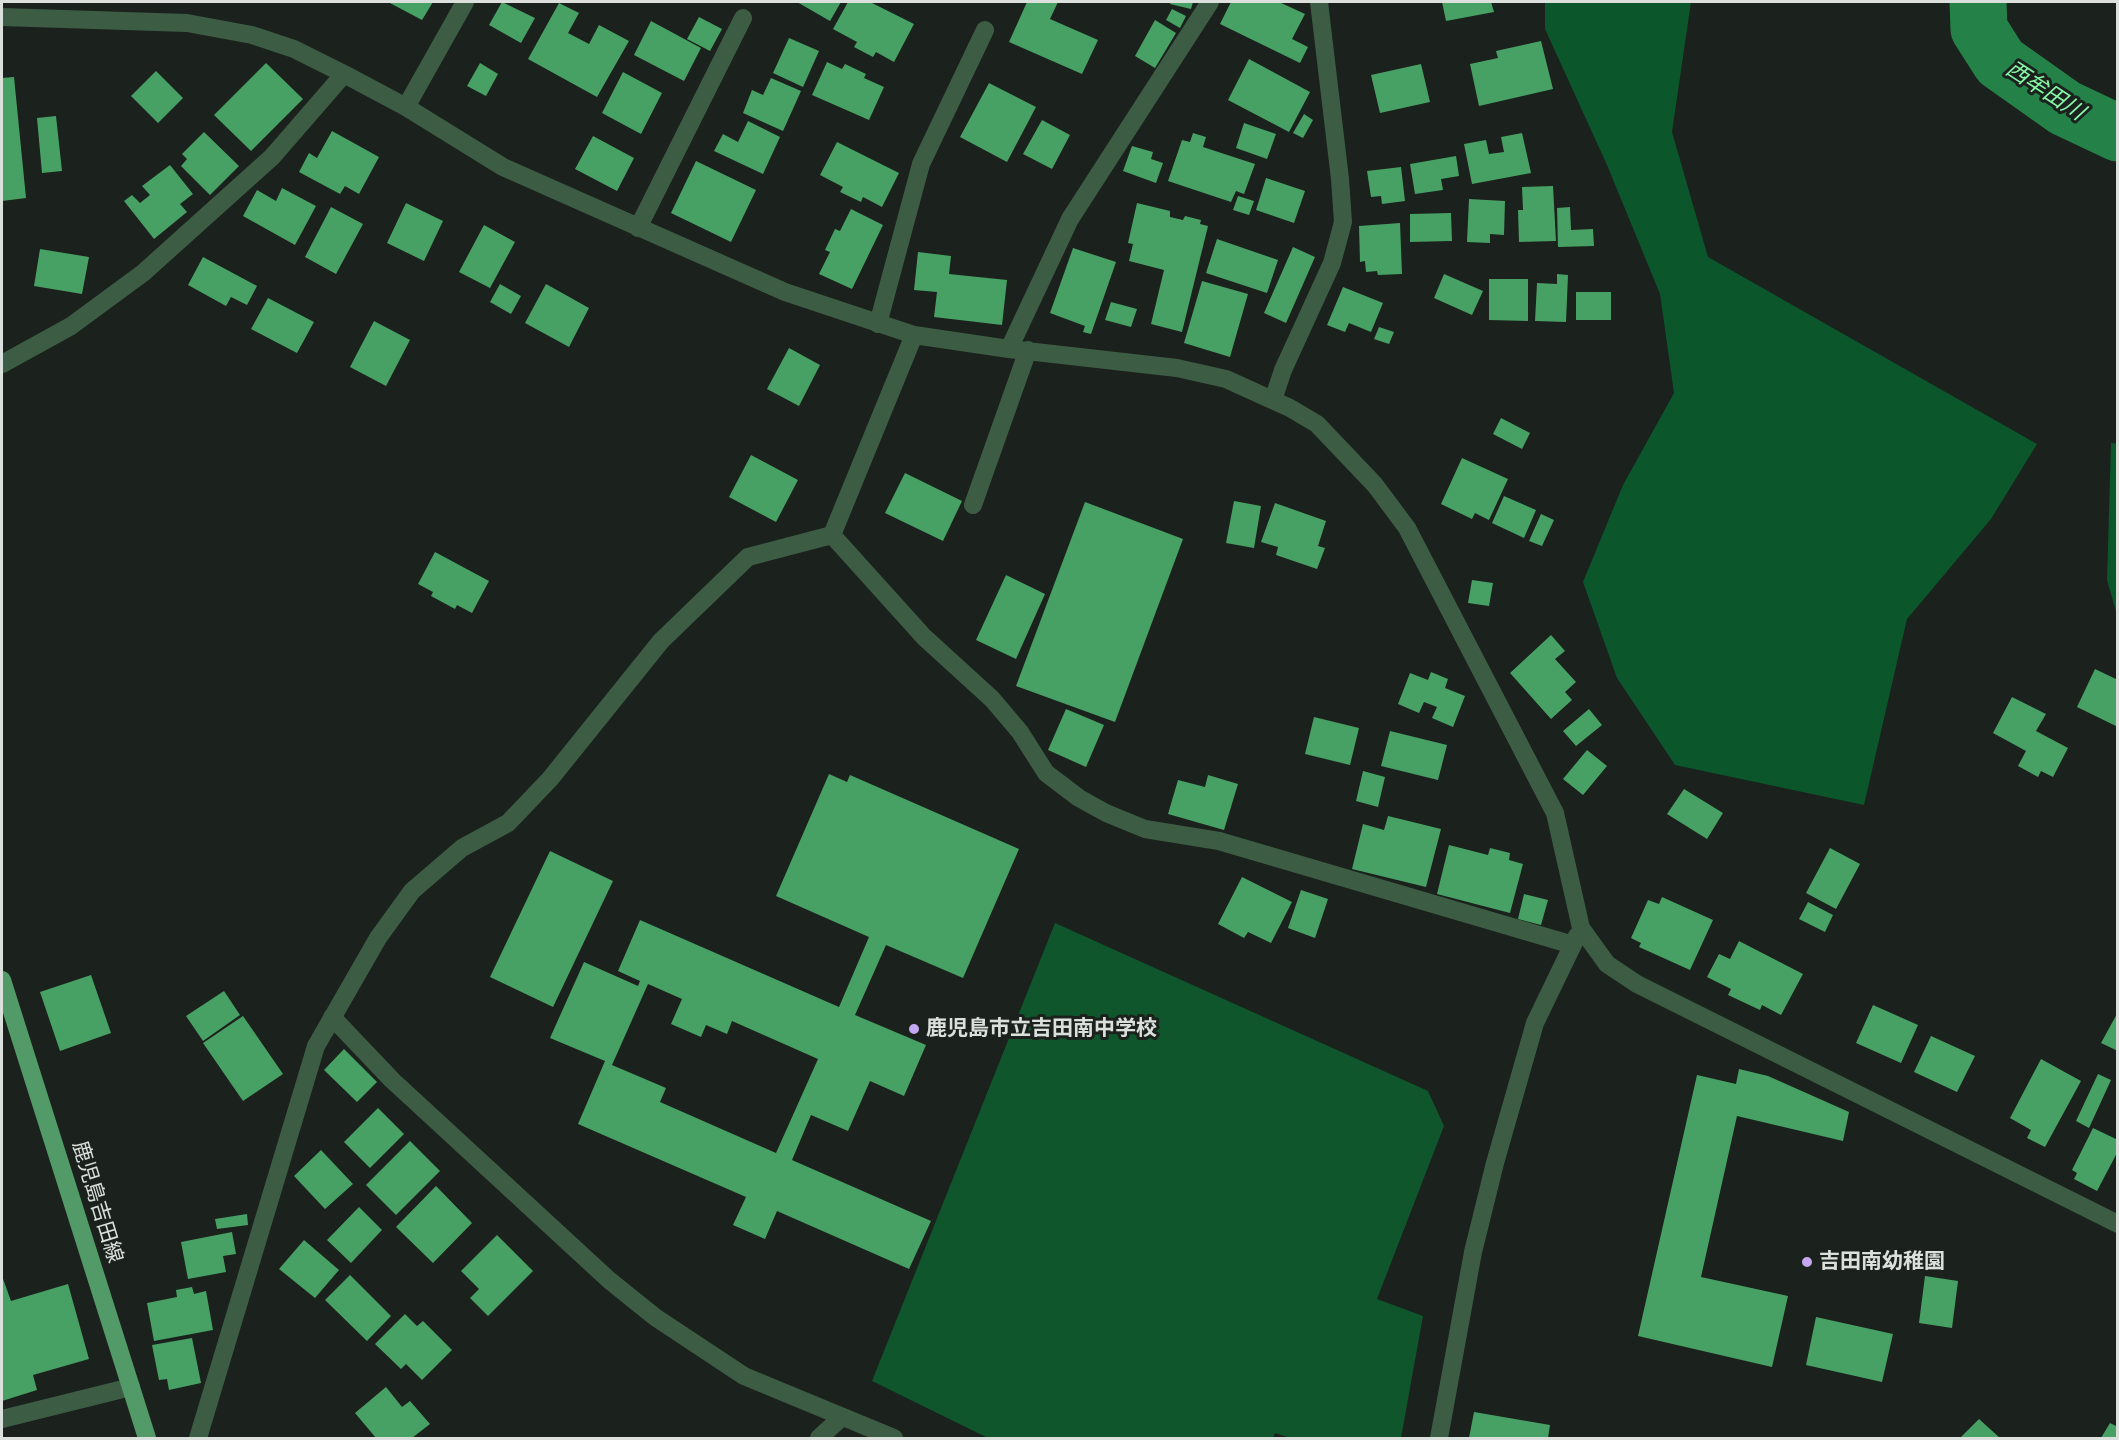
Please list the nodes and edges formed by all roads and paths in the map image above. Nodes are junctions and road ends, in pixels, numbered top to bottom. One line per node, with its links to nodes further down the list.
1 (465, 2): 8 (street)
2 (1210, 2): 12 (street)
3 (1319, 2): 15 (street)
4 (2, 17): 7 (street)
5 (743, 18): 9 (street)
6 (985, 30): 10 (street)
7 (344, 74): 8 (street); 14 (street)
8 (406, 107): 9 (street)
9 (638, 228): 10 (street)
10 (878, 324): 11 (street)
11 (914, 335): 12 (street); 17 (street)
12 (1009, 349): 13 (street)
13 (1028, 350): 15 (street); 16 (street)
14 (2, 364)
15 (1273, 400): 18 (street)
16 (973, 505)
17 (832, 535): 18 (street); 20 (street)
18 (1577, 937): 21 (street); 29 (street)
19 (2, 980): 22 (main road, 鹿児島吉田線)
20 (332, 1017): 23 (street); 26 (street)
21 (2118, 1224)
22 (131, 1387): 24 (street); 25 (main road, 鹿児島吉田線)
23 (842, 1417): 27 (street); 28 (street)
24 (2, 1419)
25 (147, 1438)
26 (198, 1438)
27 (819, 1438)
28 (894, 1438)
29 (1439, 1438)

